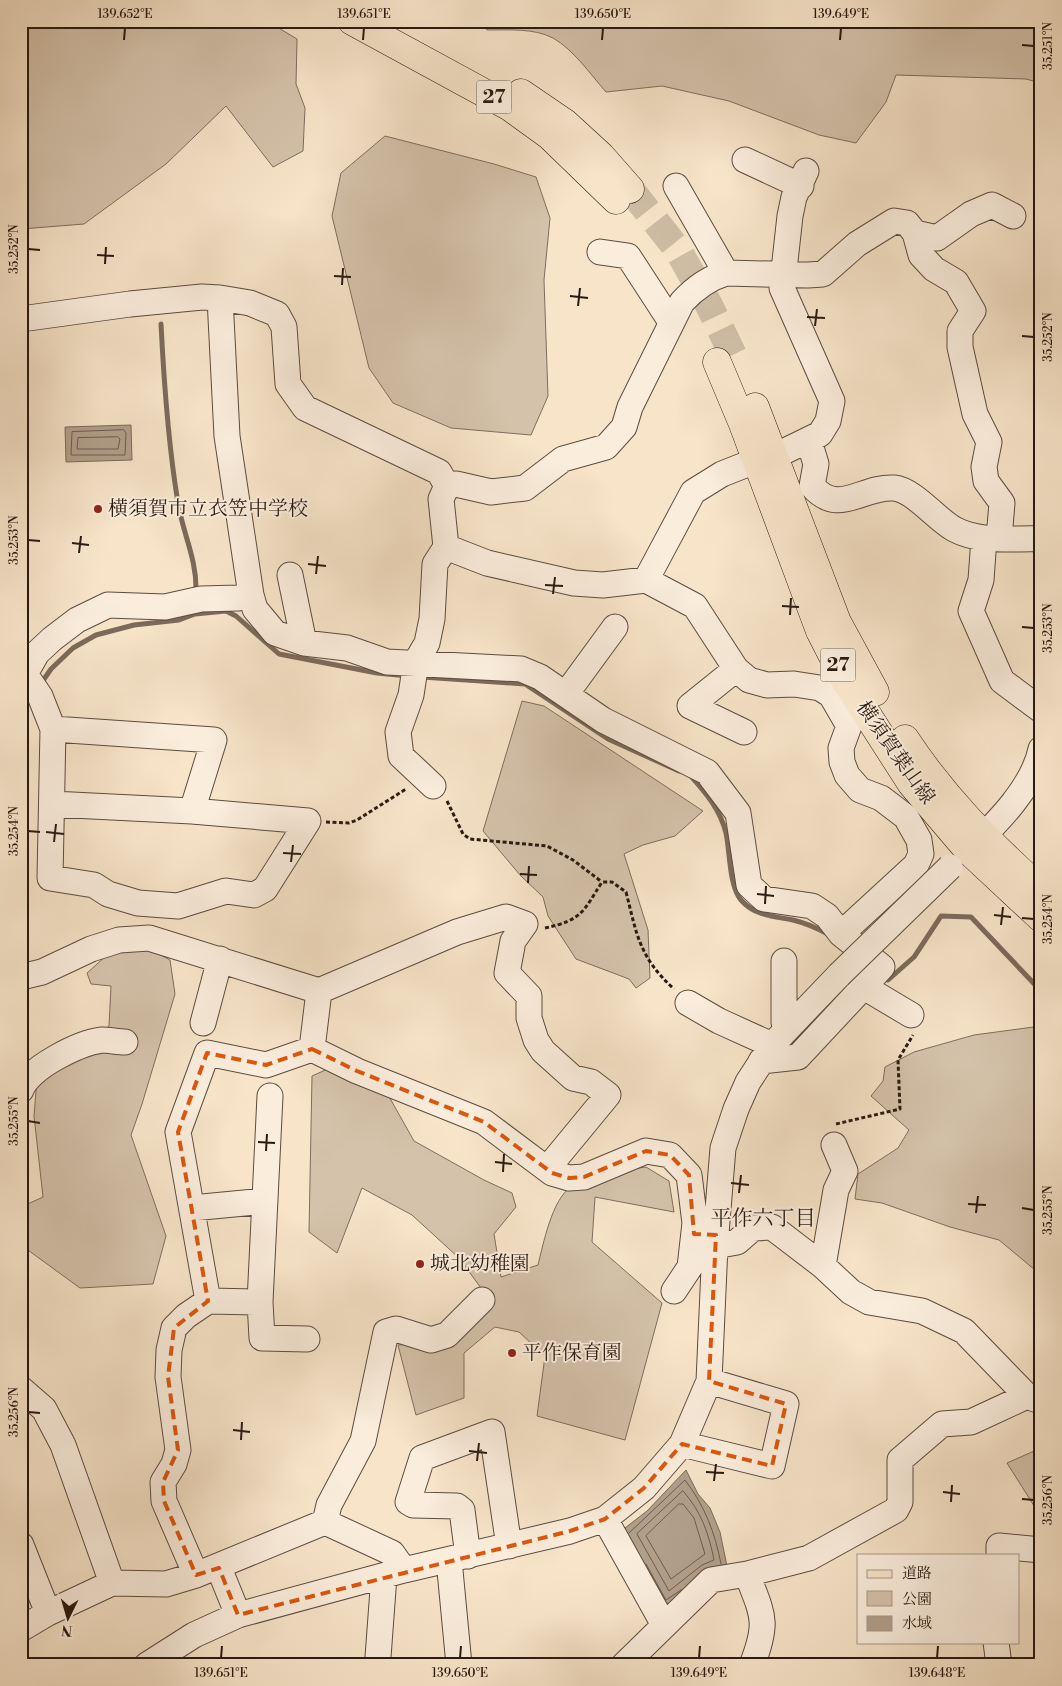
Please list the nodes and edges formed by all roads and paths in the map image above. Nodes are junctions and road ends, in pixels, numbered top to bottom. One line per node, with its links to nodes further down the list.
1 (352, 21): 2 (main road, 27)
2 (394, 21)
3 (746, 160): 9 (street)
4 (676, 186): 8 (street)
5 (1013, 216): 6 (street)
6 (915, 233): 9 (street); 17 (street)
7 (600, 252): 12 (street)
8 (726, 273): 9 (street); 12 (street)
9 (783, 274): 14 (street)
10 (220, 298): 11 (street); 16 (street); 22 (street)
11 (21, 319)
12 (670, 322): 16 (street)
13 (725, 359): 15 (main road, 横須賀葉山線 / 27)
14 (809, 441): 15 (street); 17 (street)
15 (765, 459): 21 (street); 37 (main road, 横須賀葉山線 / 27)
16 (447, 486): 19 (street)
17 (991, 538): 18 (street); 29 (street)
18 (1041, 539)
19 (446, 546): 21 (street); 25 (street)
20 (290, 575): 24 (street)
21 (646, 580): 26 (street)
22 (251, 595): 24 (street); 27 (street)
23 (615, 627): 28 (street)
24 (304, 643): 25 (street)
25 (416, 662): 28 (street); 33 (street)
26 (736, 669): 31 (street); 42 (street)
27 (23, 675): 30 (street)
28 (566, 694): 42 (street)
29 (1041, 710)
30 (53, 730): 34 (street); 35 (street)
31 (744, 732)
32 (1041, 749): 37 (street)
33 (427, 781): 36 (path); 38 (path)
34 (52, 804): 35 (street); 36 (street)
35 (192, 811): 36 (street)
36 (308, 821)
37 (967, 851): 39 (main road, 横須賀葉山線 / 27); 40 (main road, 横須賀葉山線 / 27); 52 (street, bridge)
38 (602, 882): 41 (path); 48 (path)
39 (1041, 890)
40 (1041, 918)
41 (516, 920): 47 (street); 57 (street)
42 (842, 934): 46 (street)
43 (220, 959): 45 (street); 47 (street); 50 (street)
44 (784, 961): 52 (street)
45 (21, 976)
46 (864, 987): 49 (street); 52 (street)
47 (319, 991): 53 (street)
48 (688, 1003): 52 (street)
49 (910, 1015): 56 (path)
50 (202, 1023)
51 (125, 1042): 54 (street)
52 (773, 1045): 60 (street)
53 (312, 1049): 57 (street); 59 (street)
54 (21, 1090)
55 (270, 1096): 58 (street)
56 (834, 1145): 61 (street)
57 (547, 1169): 60 (street)
58 (265, 1201): 59 (street); 65 (street)
59 (192, 1208): 64 (street)
60 (709, 1238): 61 (street); 62 (street); 67 (street)
61 (823, 1266): 69 (street)
62 (674, 1291)
63 (482, 1300): 72 (street)
64 (208, 1301): 65 (street); 78 (street)
65 (260, 1302): 66 (street)
66 (307, 1338)
67 (709, 1381): 70 (street); 70 (street)
68 (21, 1389): 81 (street)
69 (1034, 1399): 80 (street)
70 (682, 1444): 71 (street)
71 (605, 1519): 74 (street); 84 (street)
72 (325, 1522): 78 (street); 79 (street)
73 (21, 1545): 82 (street)
74 (509, 1546): 77 (street); 77 (street)
75 (1041, 1550): 76 (street)
76 (999, 1554)
77 (458, 1558): 79 (street); 89 (street)
78 (207, 1572): 81 (street); 83 (street)
79 (394, 1573): 83 (street); 87 (street)
80 (747, 1574): 84 (street); 91 (street)
81 (112, 1583): 82 (street)
82 (48, 1612): 85 (street)
83 (238, 1615): 88 (street)
84 (664, 1626): 90 (street)
85 (21, 1629)
86 (996, 1644): 92 (street)
87 (378, 1657)
88 (147, 1665)
89 (459, 1665)
90 (624, 1665)
91 (752, 1665)
92 (998, 1665)

